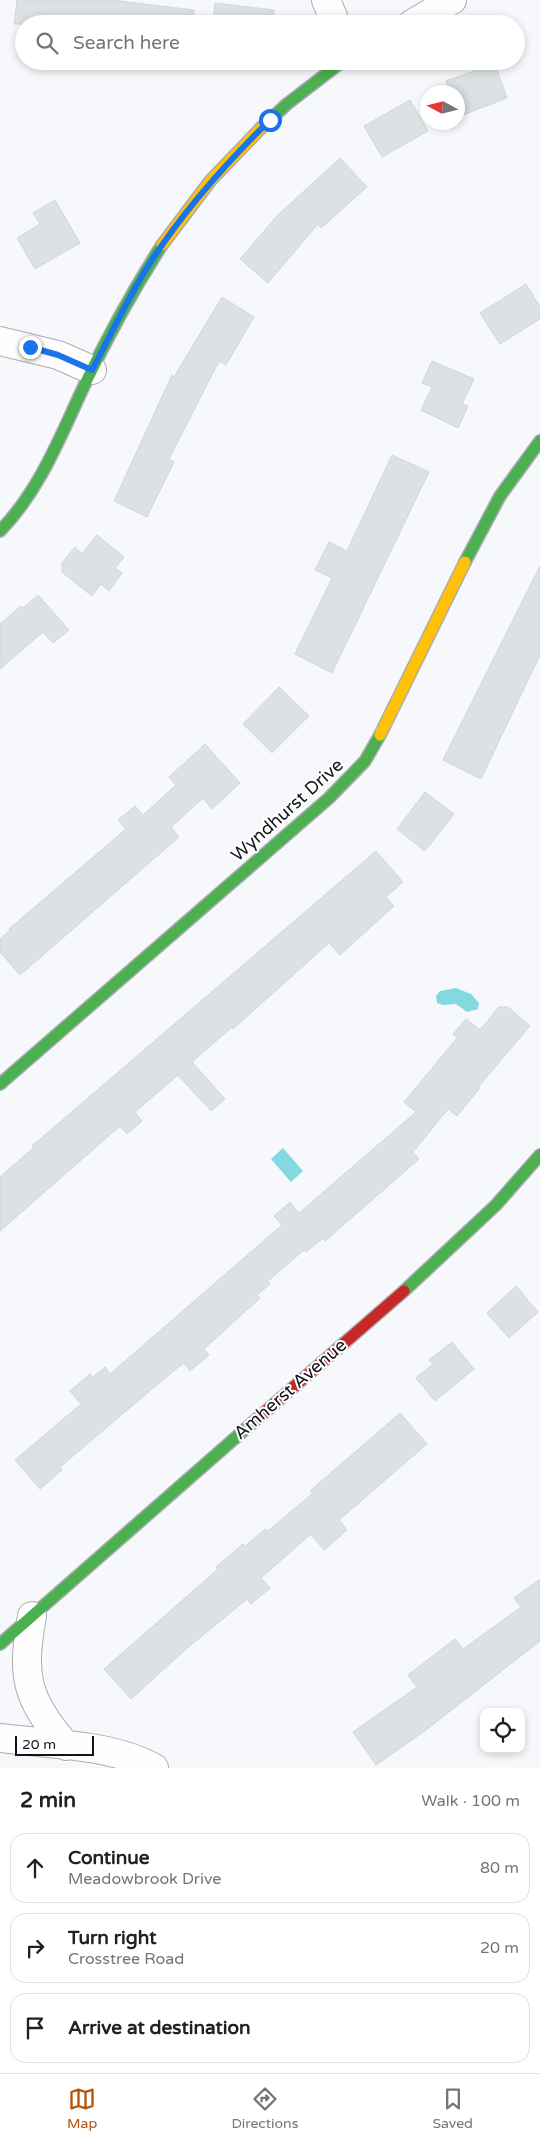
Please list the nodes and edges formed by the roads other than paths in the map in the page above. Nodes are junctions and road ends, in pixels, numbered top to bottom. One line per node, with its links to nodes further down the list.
1 (326, 0): 3 (street)
2 (452, 0): 4 (street)
3 (332, 15)
4 (427, 15)
5 (331, 70): 7 (street)
6 (0, 341): 7 (street)
7 (92, 370): 9 (street)
8 (540, 441): 10 (street, Wyndhurst Drive)
9 (0, 531)
10 (0, 1084)
11 (540, 1155): 12 (street, Amherst Avenue)
12 (32, 1616): 13 (street, Amherst Avenue); 15 (street)
13 (0, 1644)
14 (0, 1738): 15 (street)
15 (66, 1746): 16 (street)
16 (154, 1768)

